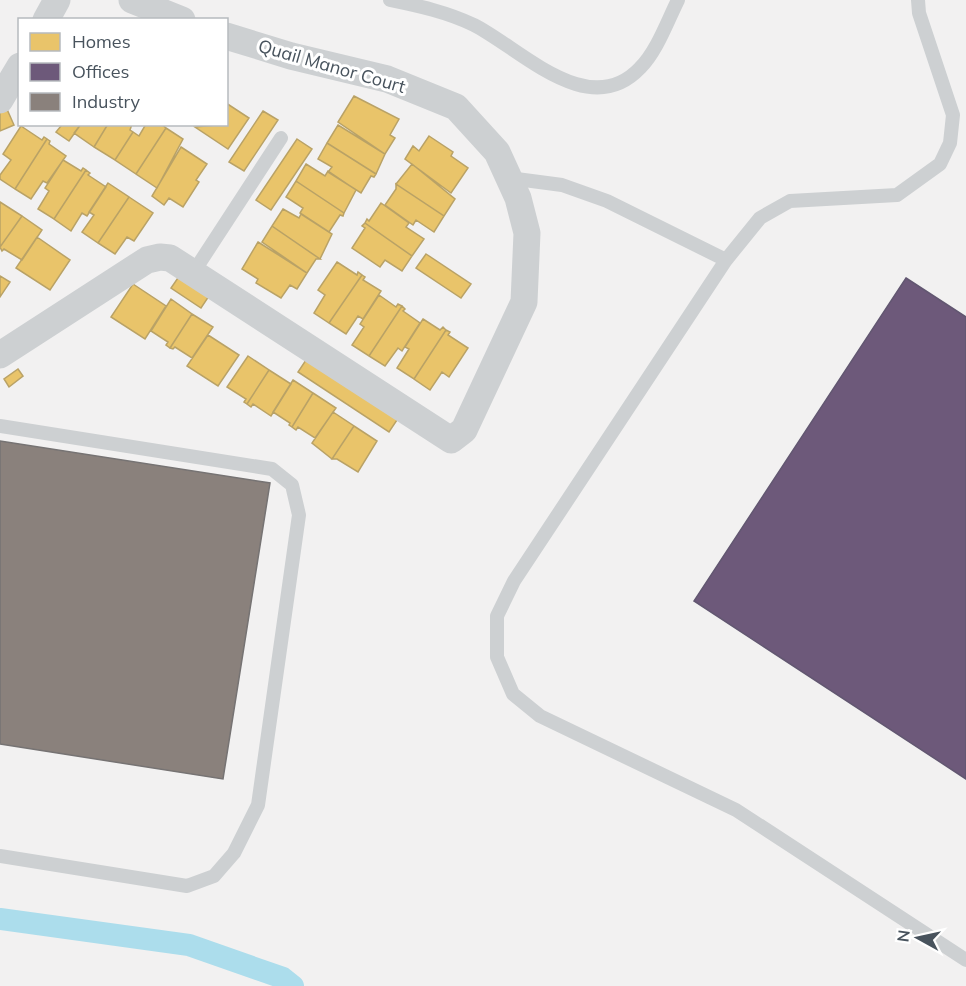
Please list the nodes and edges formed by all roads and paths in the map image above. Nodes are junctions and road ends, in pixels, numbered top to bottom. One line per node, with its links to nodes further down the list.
1 (57, 0): 6 (street)
2 (132, 0): 7 (street)
3 (390, 0): 4 (lane)
4 (678, 0)
5 (918, 0): 13 (lane)
6 (47, 18)
7 (177, 18)
8 (228, 37): 12 (street, Quail Manor Court)
9 (18, 69): 10 (street)
10 (0, 100)
11 (281, 138): 14 (lane)
12 (509, 178): 13 (lane); 14 (street, Quail Manor Court)
13 (726, 260): 18 (lane)
14 (193, 273): 15 (street)
15 (0, 355)
16 (0, 426): 17 (lane)
17 (0, 856)
18 (966, 960)

